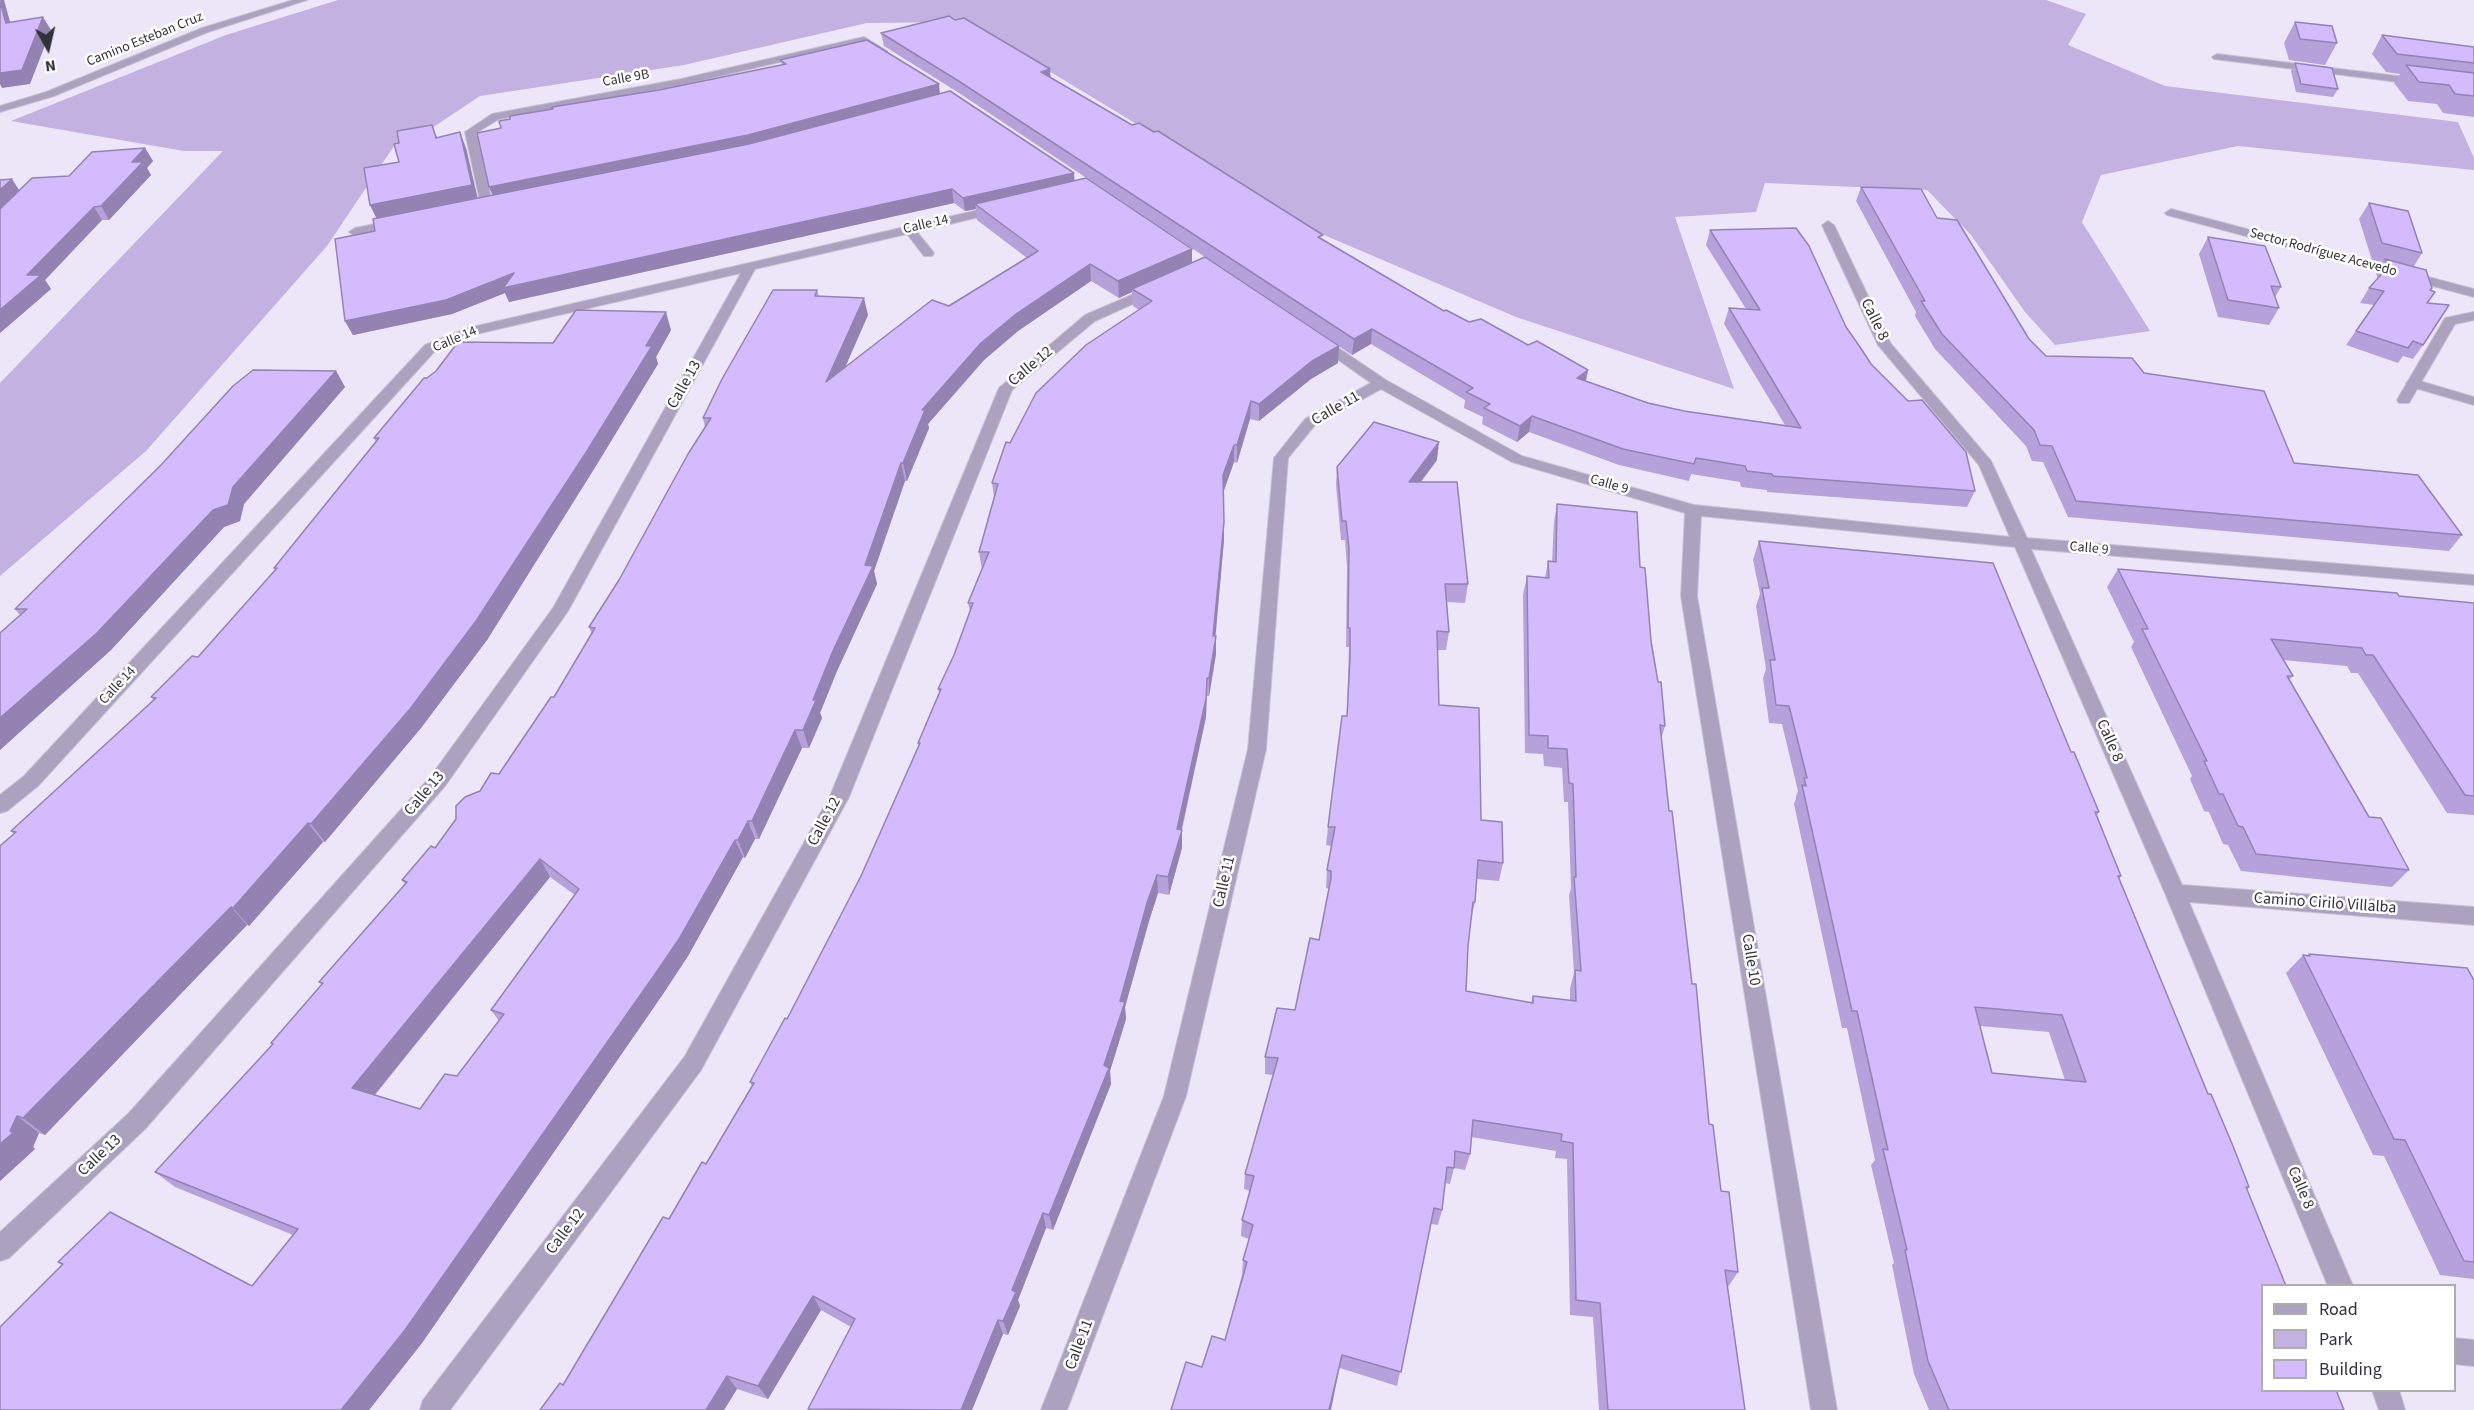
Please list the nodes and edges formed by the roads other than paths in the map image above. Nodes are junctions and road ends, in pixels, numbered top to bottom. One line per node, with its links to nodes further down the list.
1 (303, 0): 5 (street, Camino Esteban Cruz)
2 (2217, 57): 4 (street)
3 (894, 59): 7 (street, Calle 9B)
4 (2439, 84)
5 (0, 109)
6 (1015, 205): 11 (street, Calle 14)
7 (487, 206)
8 (2171, 213): 16 (street, Sector Rodríguez Acevedo)
9 (410, 221): 12 (street)
10 (1828, 225): 24 (street, Calle 8)
11 (909, 229): 13 (street); 14 (street, Calle 14)
12 (356, 232)
13 (928, 253)
14 (751, 266): 26 (street, Calle 14); 29 (street, Calle 13)
15 (1175, 280): 34 (street, Calle 12)
16 (2474, 293)
17 (2474, 316): 20 (street)
18 (1303, 331): 19 (street, Calle 9)
19 (1381, 383): 23 (street, Calle 9); 35 (street, Calle 11)
20 (2414, 384): 21 (street); 22 (street)
21 (2404, 399)
22 (2474, 401)
23 (1693, 510): 24 (street, Calle 9); 36 (street, Calle 10)
24 (2023, 543): 25 (street, Calle 9); 27 (street, Calle 8)
25 (2474, 580)
26 (0, 806)
27 (2175, 893): 28 (street, Camino Cirilo Villalba); 30 (street, Calle 8)
28 (2474, 916)
29 (0, 1249)
30 (2340, 1284)
31 (2456, 1351): 32 (street)
32 (2474, 1353)
33 (2386, 1392): 37 (street)
34 (433, 1410)
35 (1054, 1410)
36 (1824, 1410)
37 (2392, 1410)

